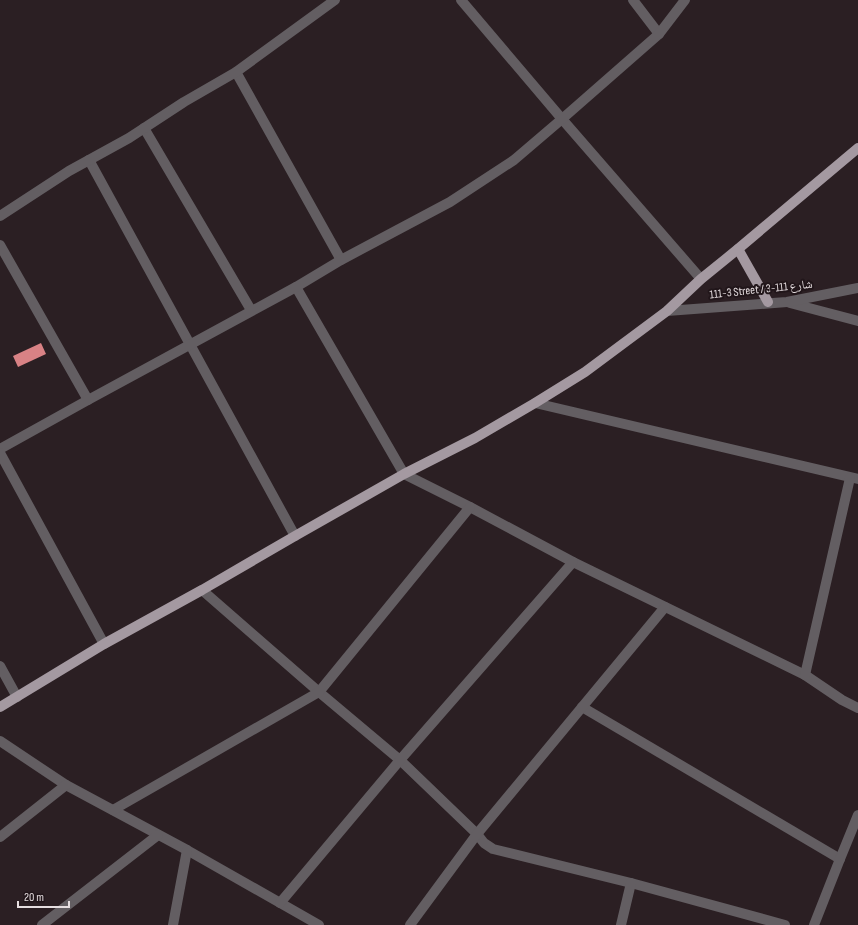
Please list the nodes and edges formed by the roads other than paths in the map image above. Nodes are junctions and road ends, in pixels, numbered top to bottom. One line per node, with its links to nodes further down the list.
1 (335, 0): 6 (street)
2 (461, 0): 7 (street)
3 (633, 0): 5 (street)
4 (685, 0): 5 (street)
5 (659, 34): 7 (street)
6 (236, 72): 8 (street); 14 (street)
7 (562, 119): 14 (street); 15 (street)
8 (144, 128): 10 (street); 20 (street)
9 (858, 148): 13 (main road)
10 (89, 160): 11 (street); 23 (street)
11 (0, 216)
12 (0, 245): 24 (street)
13 (738, 249): 15 (main road); 18 (main road)
14 (341, 260): 16 (street)
15 (701, 279): 21 (main road)
16 (296, 287): 20 (street); 28 (street)
17 (858, 288): 19 (street, 111-3 Street / شارع 111-3)
18 (768, 302): 19 (street, 111-3 Street / شارع 111-3); 21 (street, 111-3 Street / شارع 111-3)
19 (787, 302): 22 (street)
20 (251, 310): 23 (street)
21 (667, 311): 25 (main road)
22 (858, 321)
23 (190, 344): 24 (street); 31 (street)
24 (88, 400): 26 (street)
25 (535, 403): 28 (main road); 29 (street)
26 (0, 449)
27 (0, 453): 35 (street)
28 (404, 474): 30 (street); 31 (main road)
29 (854, 478): 37 (street)
30 (470, 507): 32 (street); 38 (street)
31 (295, 536): 33 (main road)
32 (573, 562): 34 (street); 44 (street)
33 (202, 590): 35 (main road); 38 (street)
34 (665, 607): 37 (street); 41 (street)
35 (104, 644): 39 (main road)
36 (0, 666): 39 (street)
37 (805, 675): 42 (street)
38 (318, 692): 44 (street); 46 (street)
39 (17, 697): 40 (main road)
40 (0, 707)
41 (582, 707): 49 (street); 52 (street)
42 (858, 708)
43 (0, 741): 45 (street)
44 (400, 760): 49 (street); 54 (street)
45 (66, 785): 46 (street); 50 (street)
46 (113, 810): 48 (street)
47 (858, 815): 52 (street)
48 (158, 834): 51 (street); 55 (street)
49 (478, 834): 53 (street); 58 (street)
50 (0, 837)
51 (188, 850): 54 (street); 56 (street)
52 (840, 859): 61 (street)
53 (631, 883): 59 (street); 60 (street)
54 (280, 902): 57 (street)
55 (42, 925)
56 (173, 925)
57 (319, 925)
58 (410, 925)
59 (621, 925)
60 (785, 925)
61 (814, 925)

